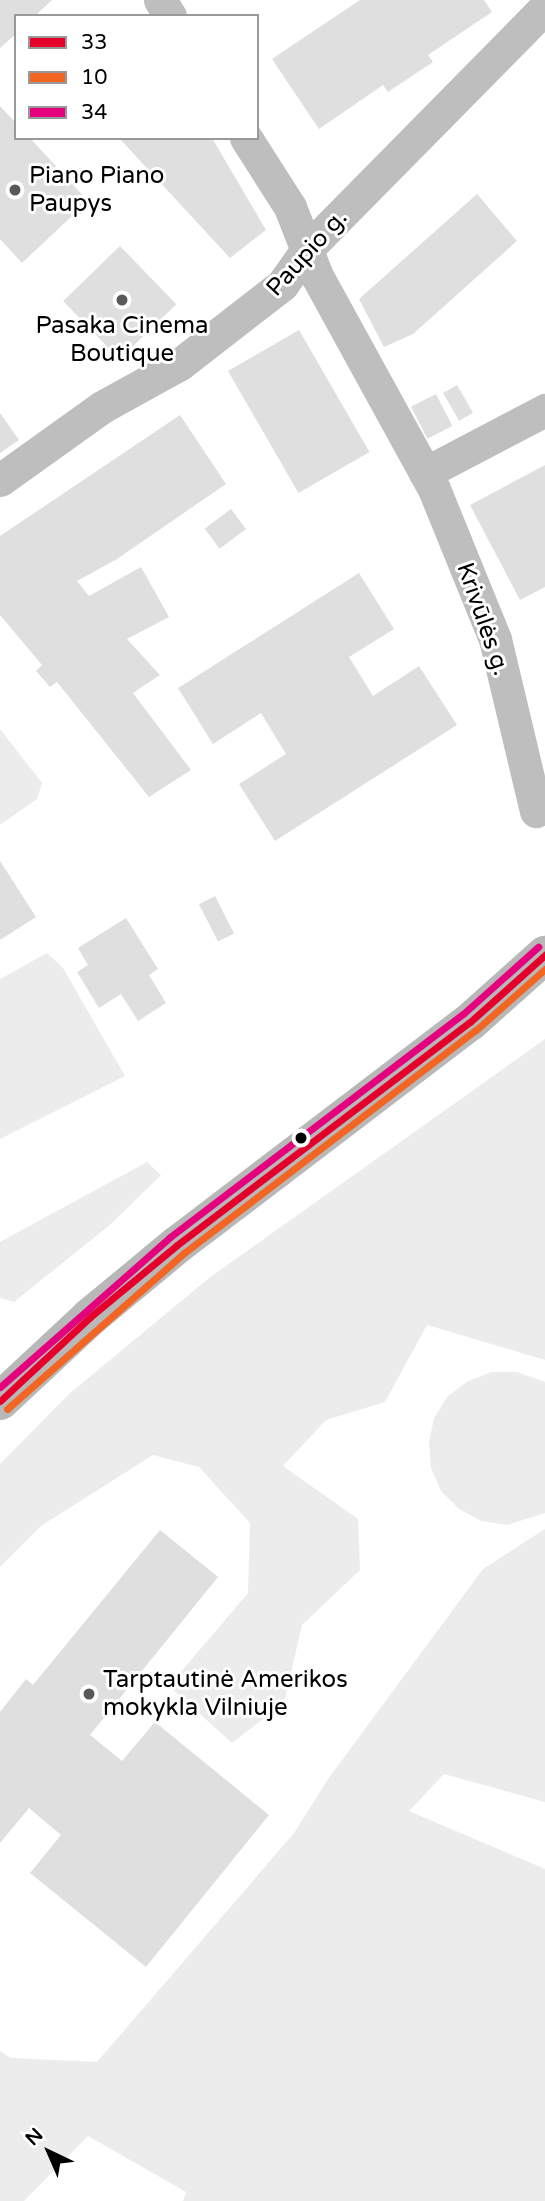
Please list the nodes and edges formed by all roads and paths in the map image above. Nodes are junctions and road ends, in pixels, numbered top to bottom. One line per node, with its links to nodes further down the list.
1 (545, 8): 3 (street, Paupio g.)
2 (247, 140): 3 (street, Krivūlės g.)
3 (308, 248): 5 (street, Krivūlės g.); 6 (street, Paupio g.)
4 (545, 410): 5 (street)
5 (425, 472): 7 (street, Krivūlės g.)
6 (0, 480)
7 (536, 811)
8 (545, 955): 9 (main road)
9 (0, 1401)

